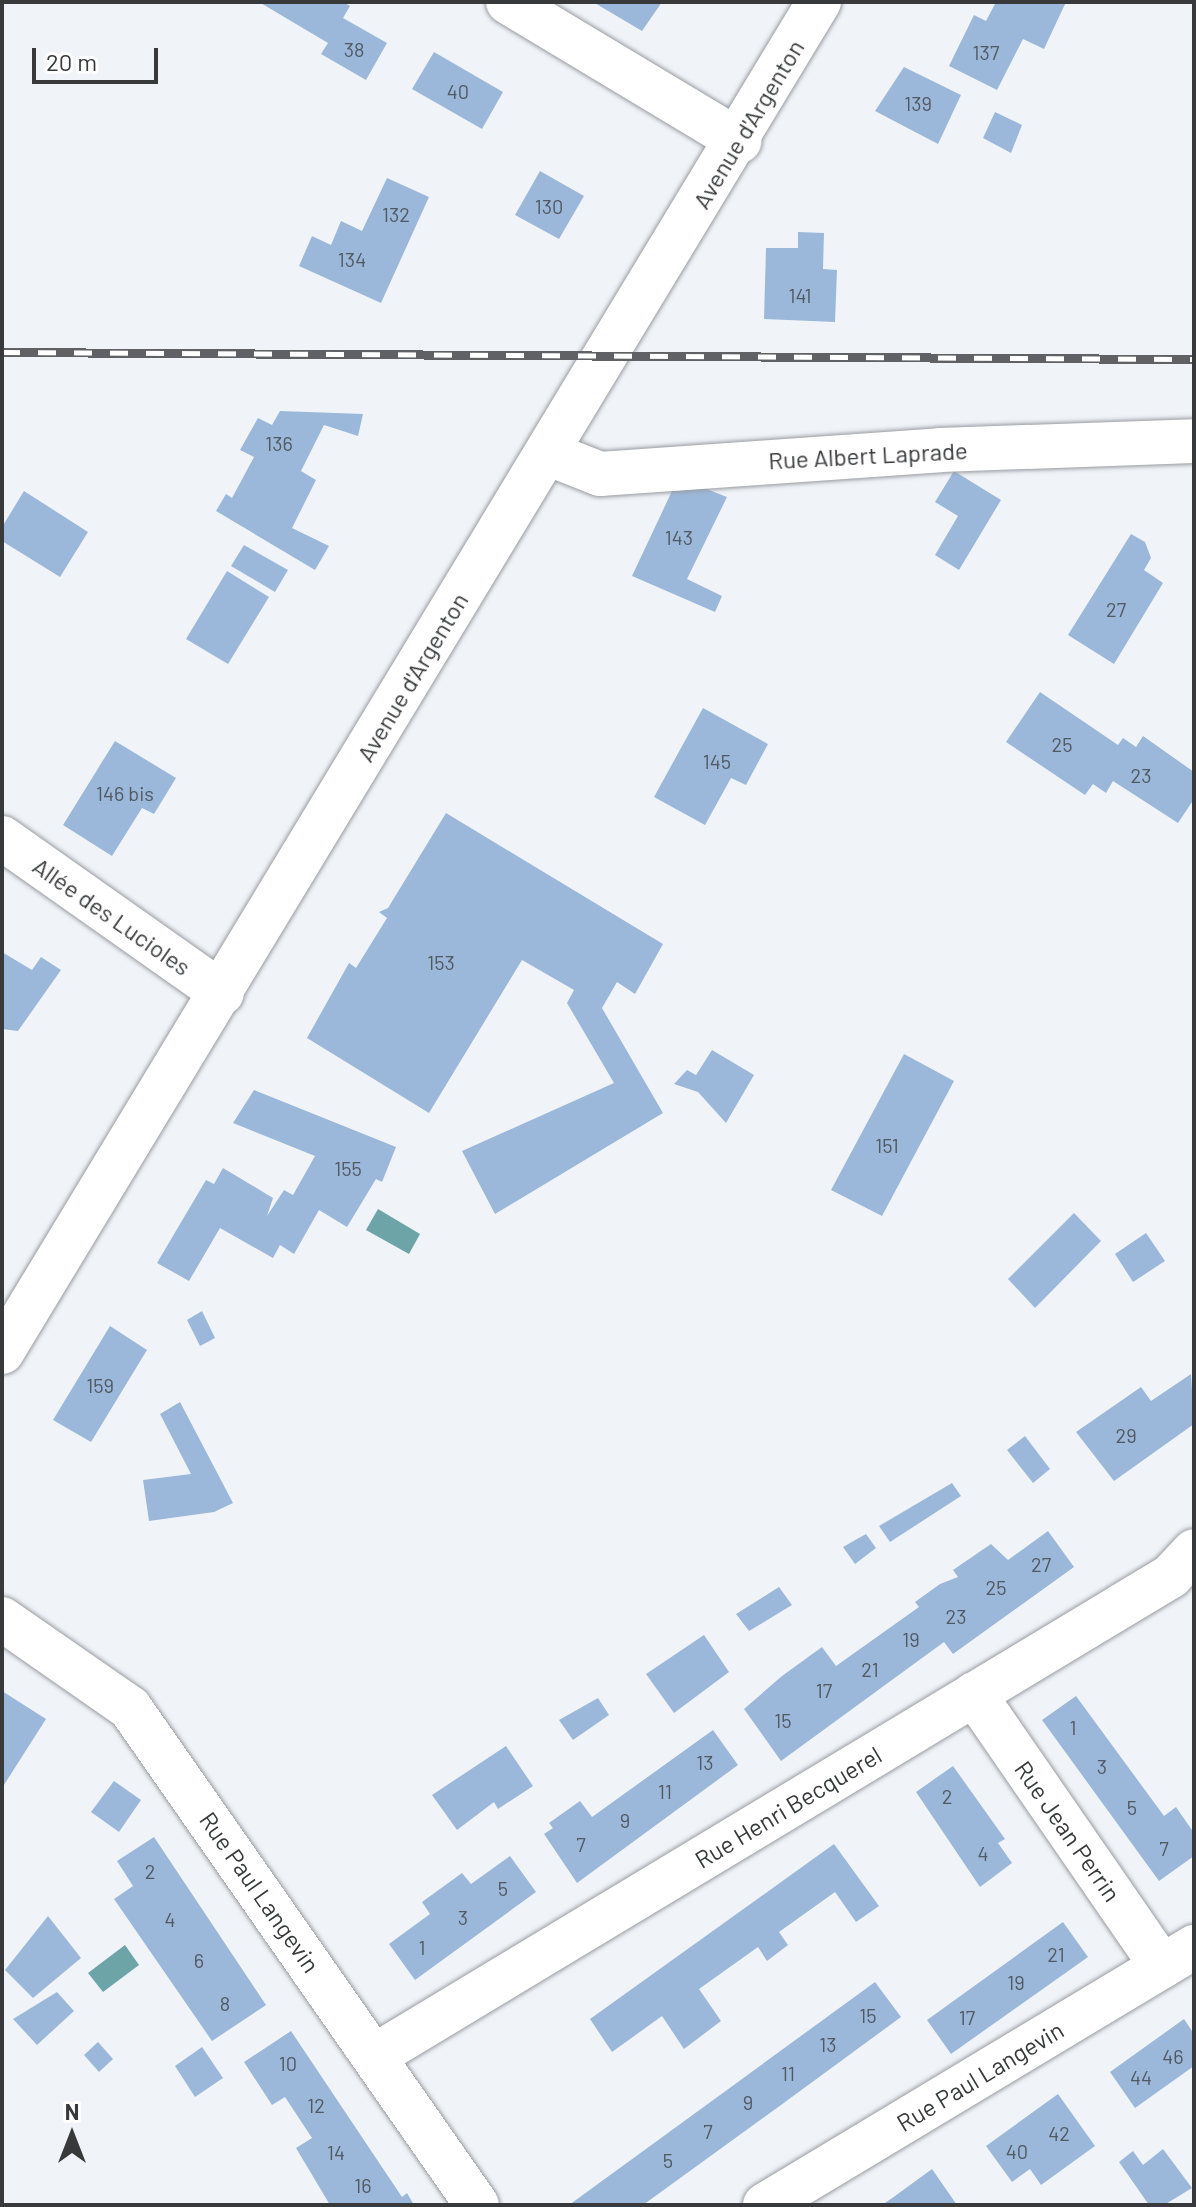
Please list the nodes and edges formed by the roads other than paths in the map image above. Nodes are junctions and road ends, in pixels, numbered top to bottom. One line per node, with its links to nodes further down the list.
1 (508, 2): 3 (street)
2 (819, 2): 3 (street, Avenue d'Argenton)
3 (739, 141): 5 (street, Avenue d'Argenton)
4 (1194, 441): 5 (street, Rue Albert Laprade)
5 (547, 453): 7 (street, Avenue d'Argenton)
6 (2, 838): 7 (street, Allée des Lucioles)
7 (222, 993): 8 (street, Avenue d'Argenton)
8 (2, 1352)
9 (1194, 1551): 11 (street, Rue Henri Becquerel)
10 (2, 1619): 13 (street, Rue Paul Langevin)
11 (974, 1694): 12 (street, Rue Jean Perrin); 13 (street, Rue Henri Becquerel)
12 (1178, 1957): 15 (street, Rue Paul Langevin)
13 (376, 2055): 14 (street, Rue Paul Langevin)
14 (477, 2205)
15 (765, 2205)

